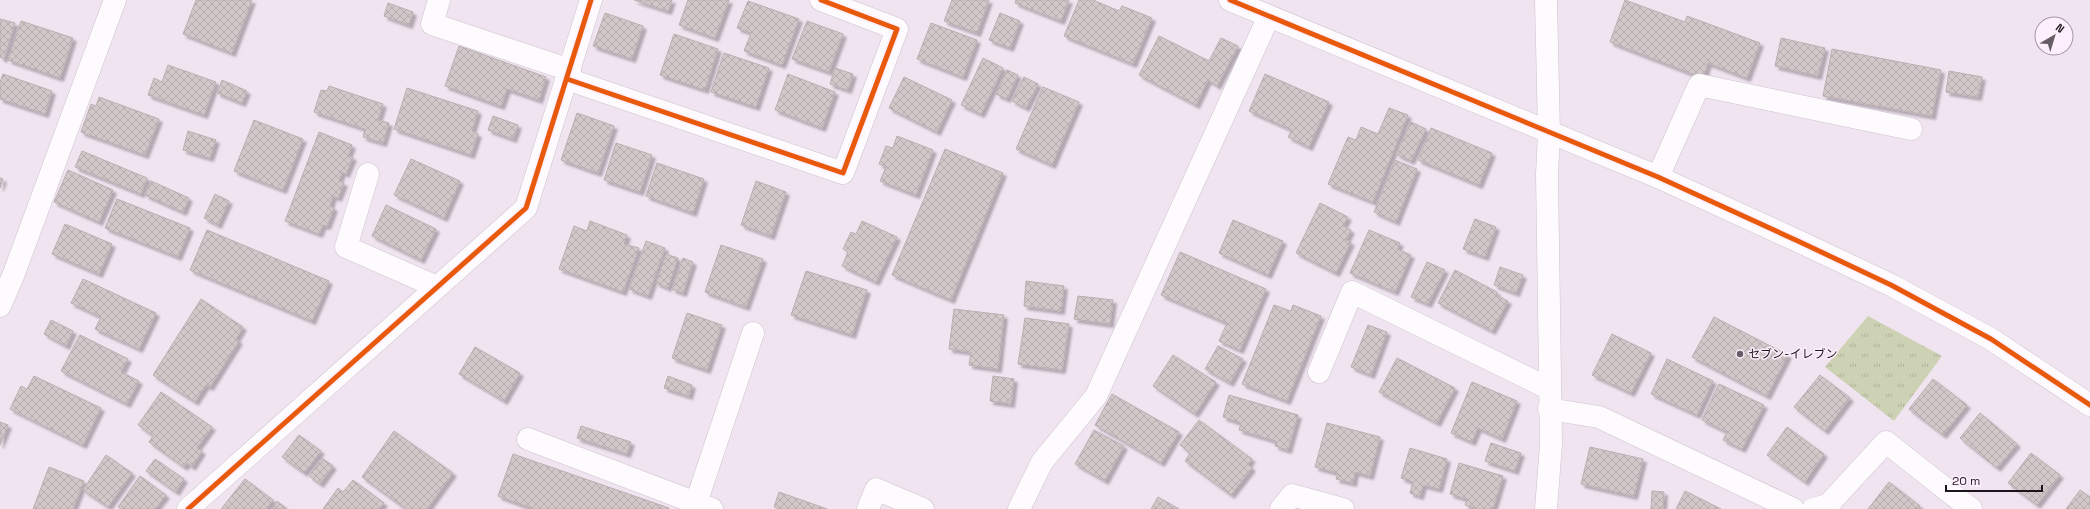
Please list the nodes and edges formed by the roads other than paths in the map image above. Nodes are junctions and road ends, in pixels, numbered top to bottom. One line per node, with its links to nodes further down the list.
1 (115, 0): 14 (street)
2 (439, 0): 8 (street)
3 (591, 0): 8 (street)
4 (821, 0): 8 (street)
5 (1230, 0): 7 (street)
6 (1546, 0): 10 (street)
7 (1269, 16): 10 (street); 24 (street)
8 (568, 75): 13 (street)
9 (1911, 129): 12 (street)
10 (1549, 133): 12 (street); 17 (street)
11 (368, 174): 13 (street)
12 (1658, 177): 18 (street)
13 (437, 287): 21 (street)
14 (0, 306)
15 (753, 333): 20 (street)
16 (1318, 372): 17 (street)
17 (1549, 399): 27 (street); 28 (street)
18 (2090, 405)
19 (528, 439): 20 (street)
20 (701, 507)
21 (188, 509)
22 (868, 509): 23 (street)
23 (923, 509)
24 (1019, 509)
25 (1281, 509): 26 (street)
26 (1343, 509)
27 (1546, 509)
28 (1793, 509)
29 (1814, 509): 30 (street)
30 (1971, 509)

